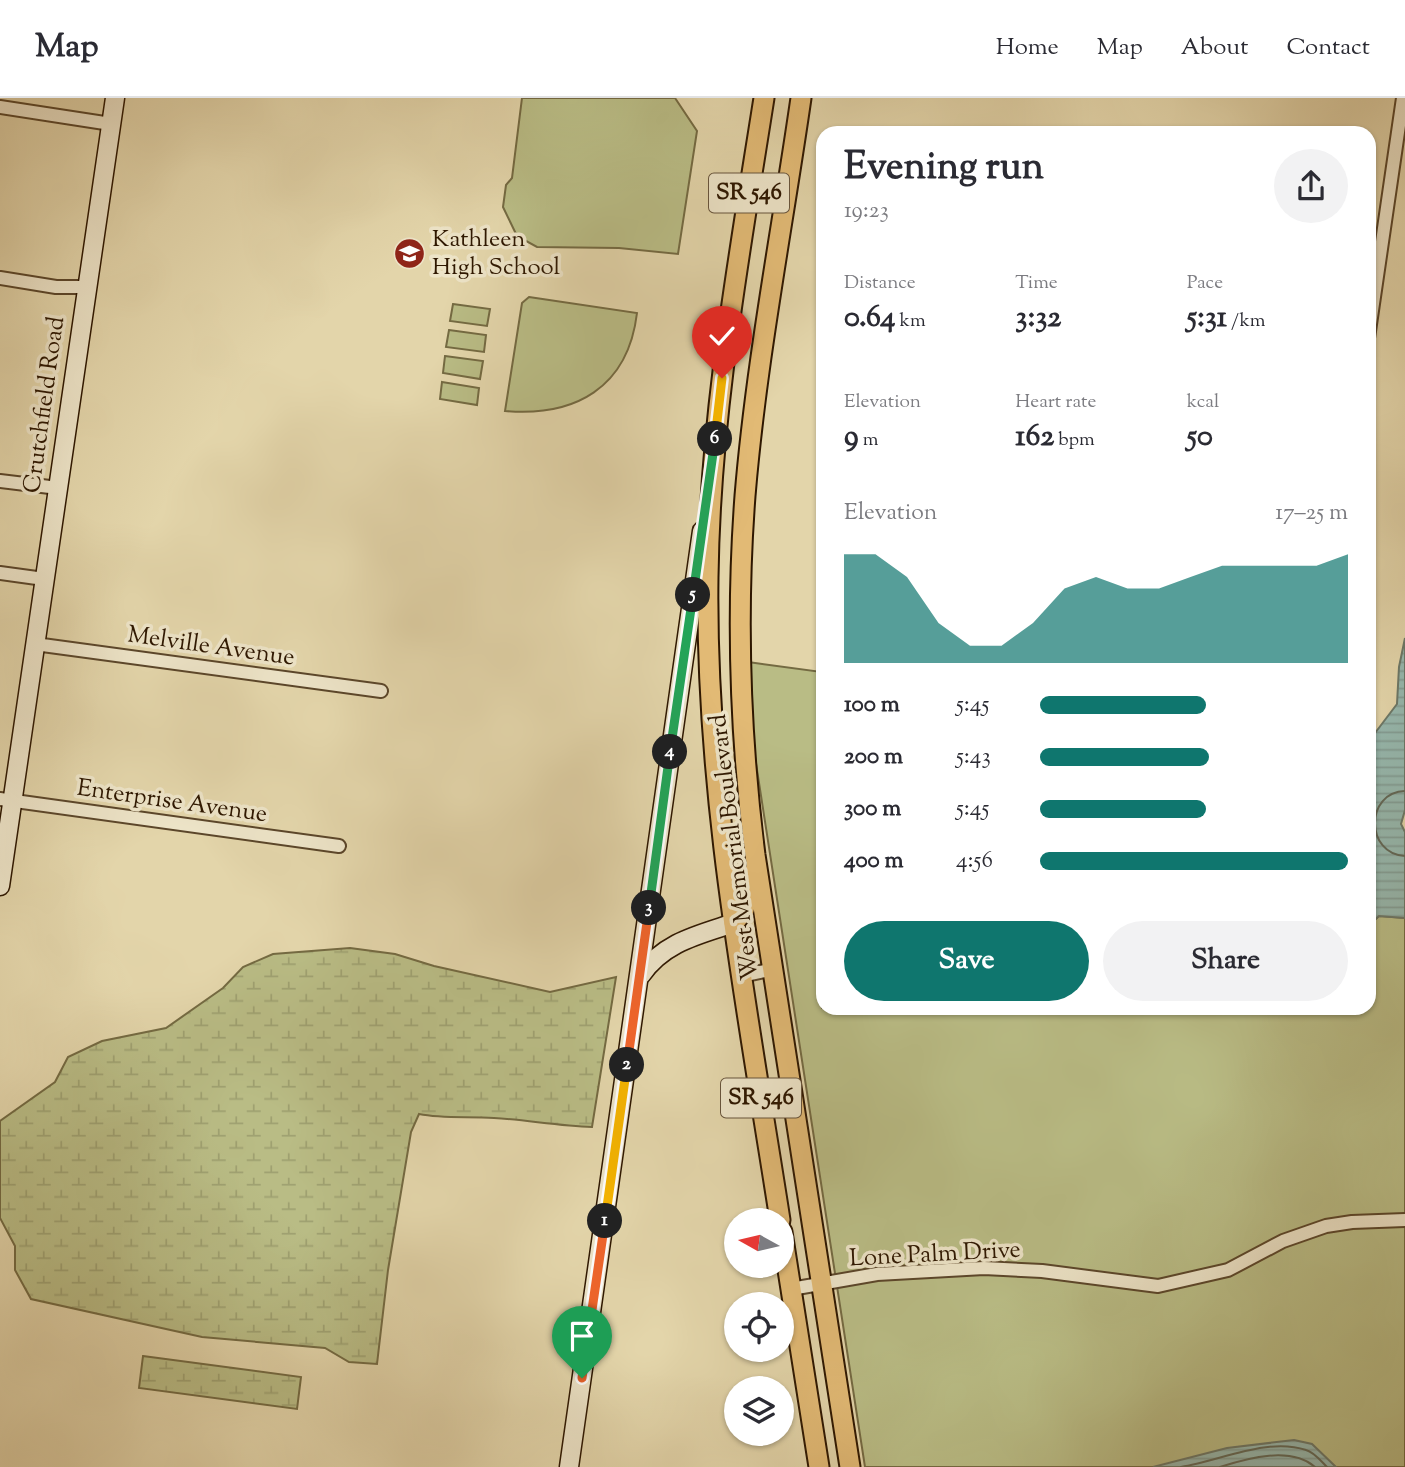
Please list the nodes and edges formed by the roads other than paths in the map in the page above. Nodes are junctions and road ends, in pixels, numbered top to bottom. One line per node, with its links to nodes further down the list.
1 (114, 98): 6 (street, Crutchfield Road)
2 (764, 98): 10 (main road, West Memorial Boulevard / SR 546)
3 (801, 98): 19 (main road, West Memorial Boulevard / SR 546)
4 (1403, 98): 8 (street)
5 (0, 107): 6 (street)
6 (111, 124): 9 (street, Crutchfield Road)
7 (0, 278): 9 (street)
8 (1376, 283)
9 (87, 287): 12 (street, Crutchfield Road)
10 (714, 459): 21 (main road, West Memorial Boulevard / SR 546); 22 (street)
11 (0, 481): 12 (street)
12 (58, 488): 14 (street, Crutchfield Road)
13 (0, 573): 14 (street)
14 (44, 579): 15 (street, Crutchfield Road)
15 (35, 644): 16 (street, Melville Avenue); 17 (street, Crutchfield Road)
16 (381, 691)
17 (6, 800): 18 (street, Enterprise Avenue); 20 (street, Crutchfield Road)
18 (338, 846)
19 (755, 855): 21 (main road); 24 (main road, West Memorial Boulevard / SR 546)
20 (0, 886)
21 (734, 923): 23 (street); 25 (main road, West Memorial Boulevard / SR 546)
22 (646, 926): 23 (street); 26 (street)
23 (677, 943): 26 (street)
24 (773, 969): 25 (street); 30 (main road, West Memorial Boulevard / SR 546)
25 (742, 976): 27 (main road, West Memorial Boulevard / SR 546)
26 (639, 978): 32 (street)
27 (778, 1208)
28 (1405, 1220): 30 (street, Lone Palm Drive)
29 (789, 1278): 31 (main road)
30 (822, 1285): 31 (street, Lone Palm Drive); 34 (main road, West Memorial Boulevard / SR 546)
31 (791, 1289): 33 (main road)
32 (569, 1467)
33 (819, 1467)
34 (850, 1467)

